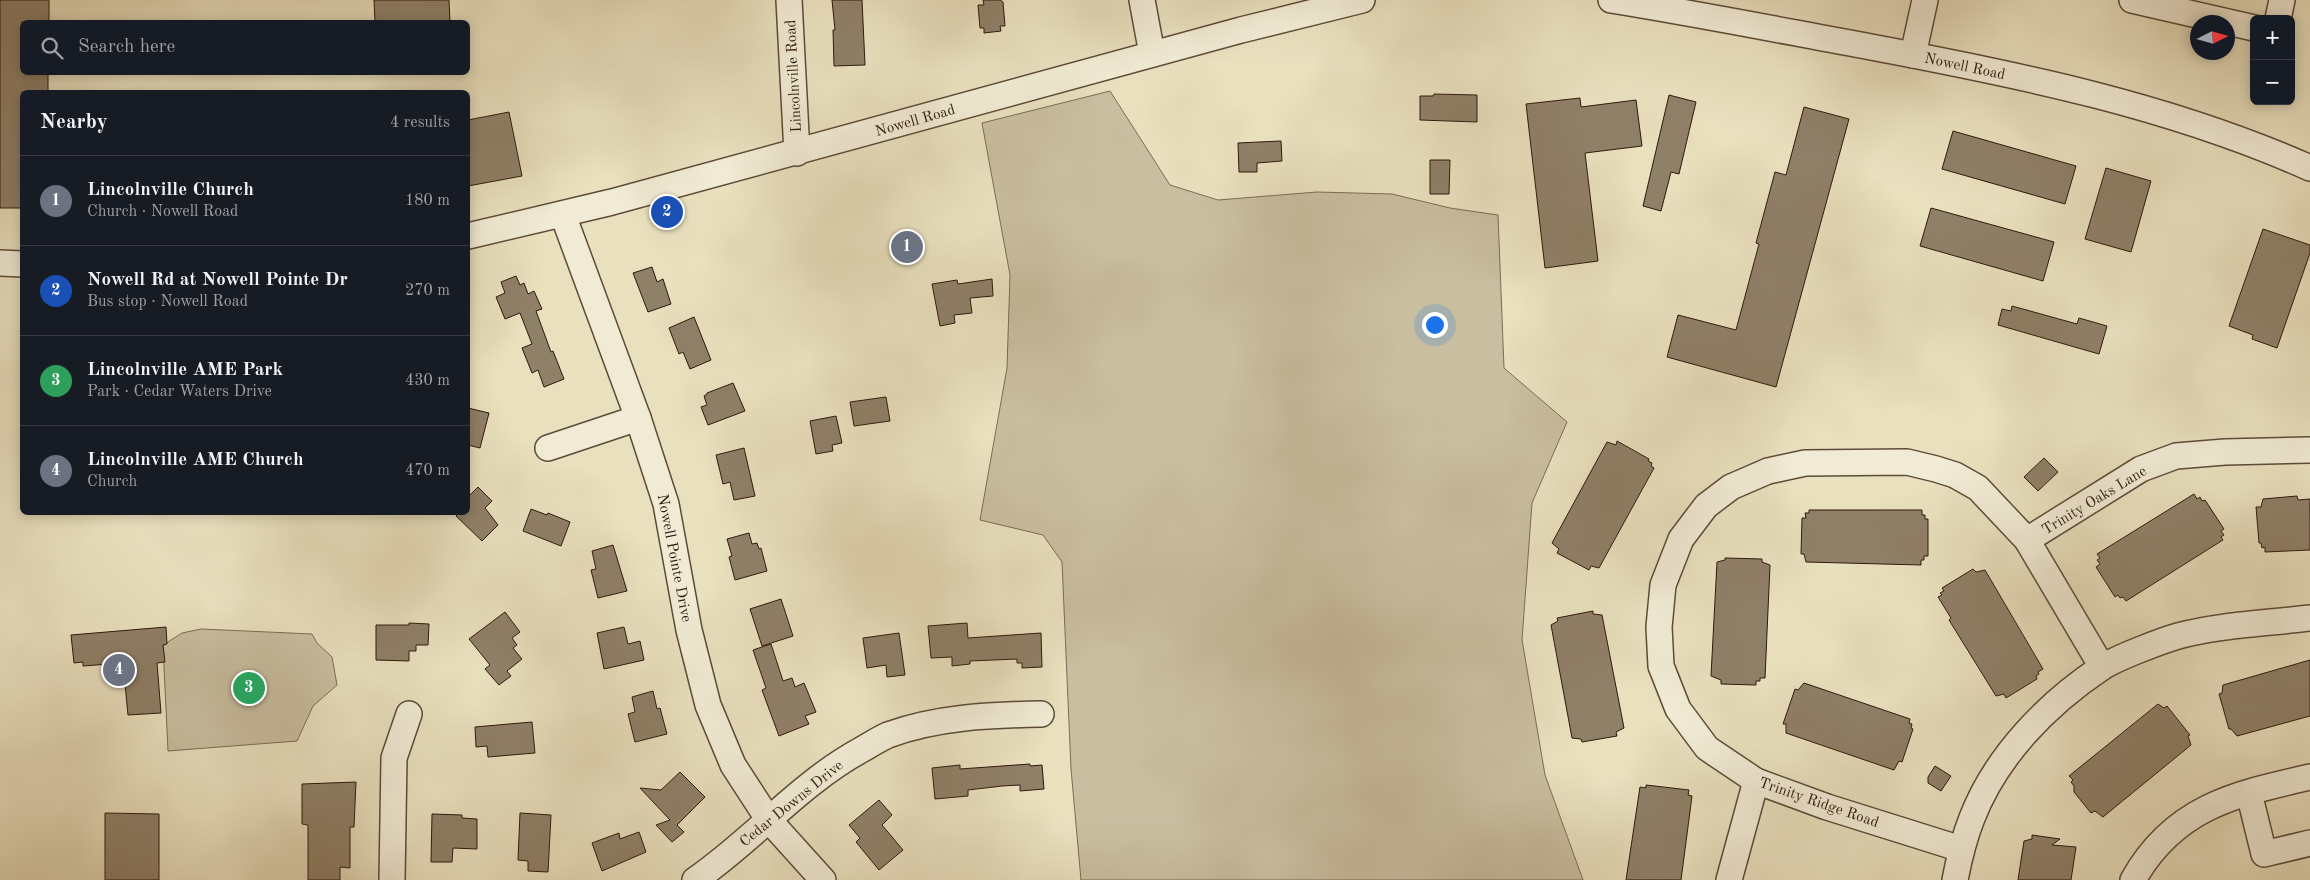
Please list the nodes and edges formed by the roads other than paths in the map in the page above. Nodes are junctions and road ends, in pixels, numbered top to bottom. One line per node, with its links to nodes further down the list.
1 (789, 0): 12 (street, Lincolnville Road)
2 (1142, 0): 10 (street)
3 (1362, 0): 10 (street, Nowell Road)
4 (1611, 0): 11 (street, Nowell Road)
5 (1925, 0): 11 (street)
6 (2132, 0): 9 (street)
7 (2282, 0): 8 (street)
8 (2279, 15)
9 (2250, 27)
10 (1152, 54): 12 (street, Nowell Road)
11 (1913, 55): 13 (street, Nowell Road)
12 (796, 153): 14 (street, Nowell Road)
13 (2310, 168)
14 (563, 215): 15 (street, Nowell Road); 18 (street, Nowell Pointe Drive)
15 (470, 236)
16 (0, 264): 17 (street)
17 (20, 264)
18 (638, 418): 19 (street); 29 (street, Nowell Pointe Drive)
19 (548, 448)
20 (2310, 450): 21 (street, Trinity Oaks Lane)
21 (2027, 540): 23 (street, Trinity Ridge Road); 27 (street, Trinity Ridge Road)
22 (2310, 618): 23 (street)
23 (2102, 667): 31 (street)
24 (408, 714): 32 (street)
25 (1041, 714): 29 (street, Cedar Downs Drive)
26 (2310, 777): 28 (street)
27 (1756, 781): 31 (street, Trinity Ridge Road); 35 (street)
28 (2249, 793): 30 (street); 37 (street)
29 (768, 819): 33 (street, Cedar Downs Drive); 34 (street, Nowell Pointe Drive)
30 (2310, 843)
31 (1961, 849): 36 (street)
32 (392, 880)
33 (695, 880)
34 (823, 880)
35 (1729, 880)
36 (1955, 880)
37 (2133, 880)

